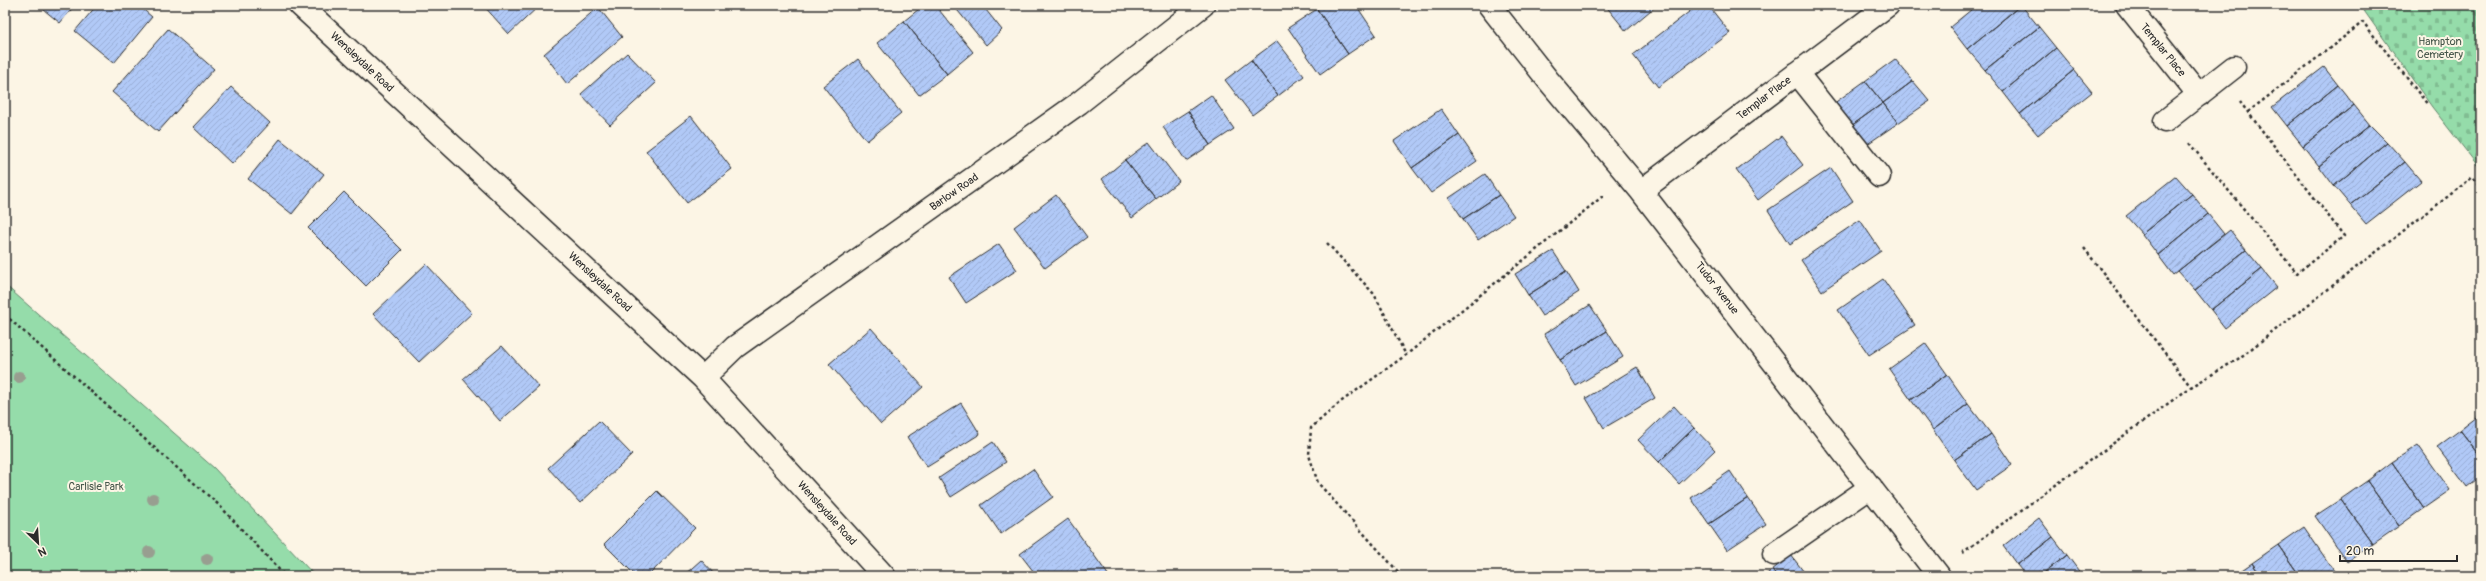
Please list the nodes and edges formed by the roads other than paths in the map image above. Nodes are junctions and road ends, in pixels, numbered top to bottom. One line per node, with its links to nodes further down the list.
1 (300, 5): 12 (street, Wensleydale Road)
2 (1203, 5): 12 (street, Barlow Road)
3 (1488, 5): 11 (street, Tudor Avenue)
4 (1888, 5): 6 (street, Templar Place)
5 (2127, 5): 8 (street, Templar Place)
6 (1797, 73): 10 (street); 11 (street, Templar Place)
7 (2227, 73): 8 (street)
8 (2199, 96): 9 (street)
9 (2165, 122)
10 (1879, 176)
11 (1635, 183): 13 (street, Tudor Avenue)
12 (704, 378): 16 (street, Wensleydale Road)
13 (1871, 487): 14 (street); 15 (street, Tudor Avenue)
14 (1774, 554)
15 (1938, 574)
16 (884, 576)

